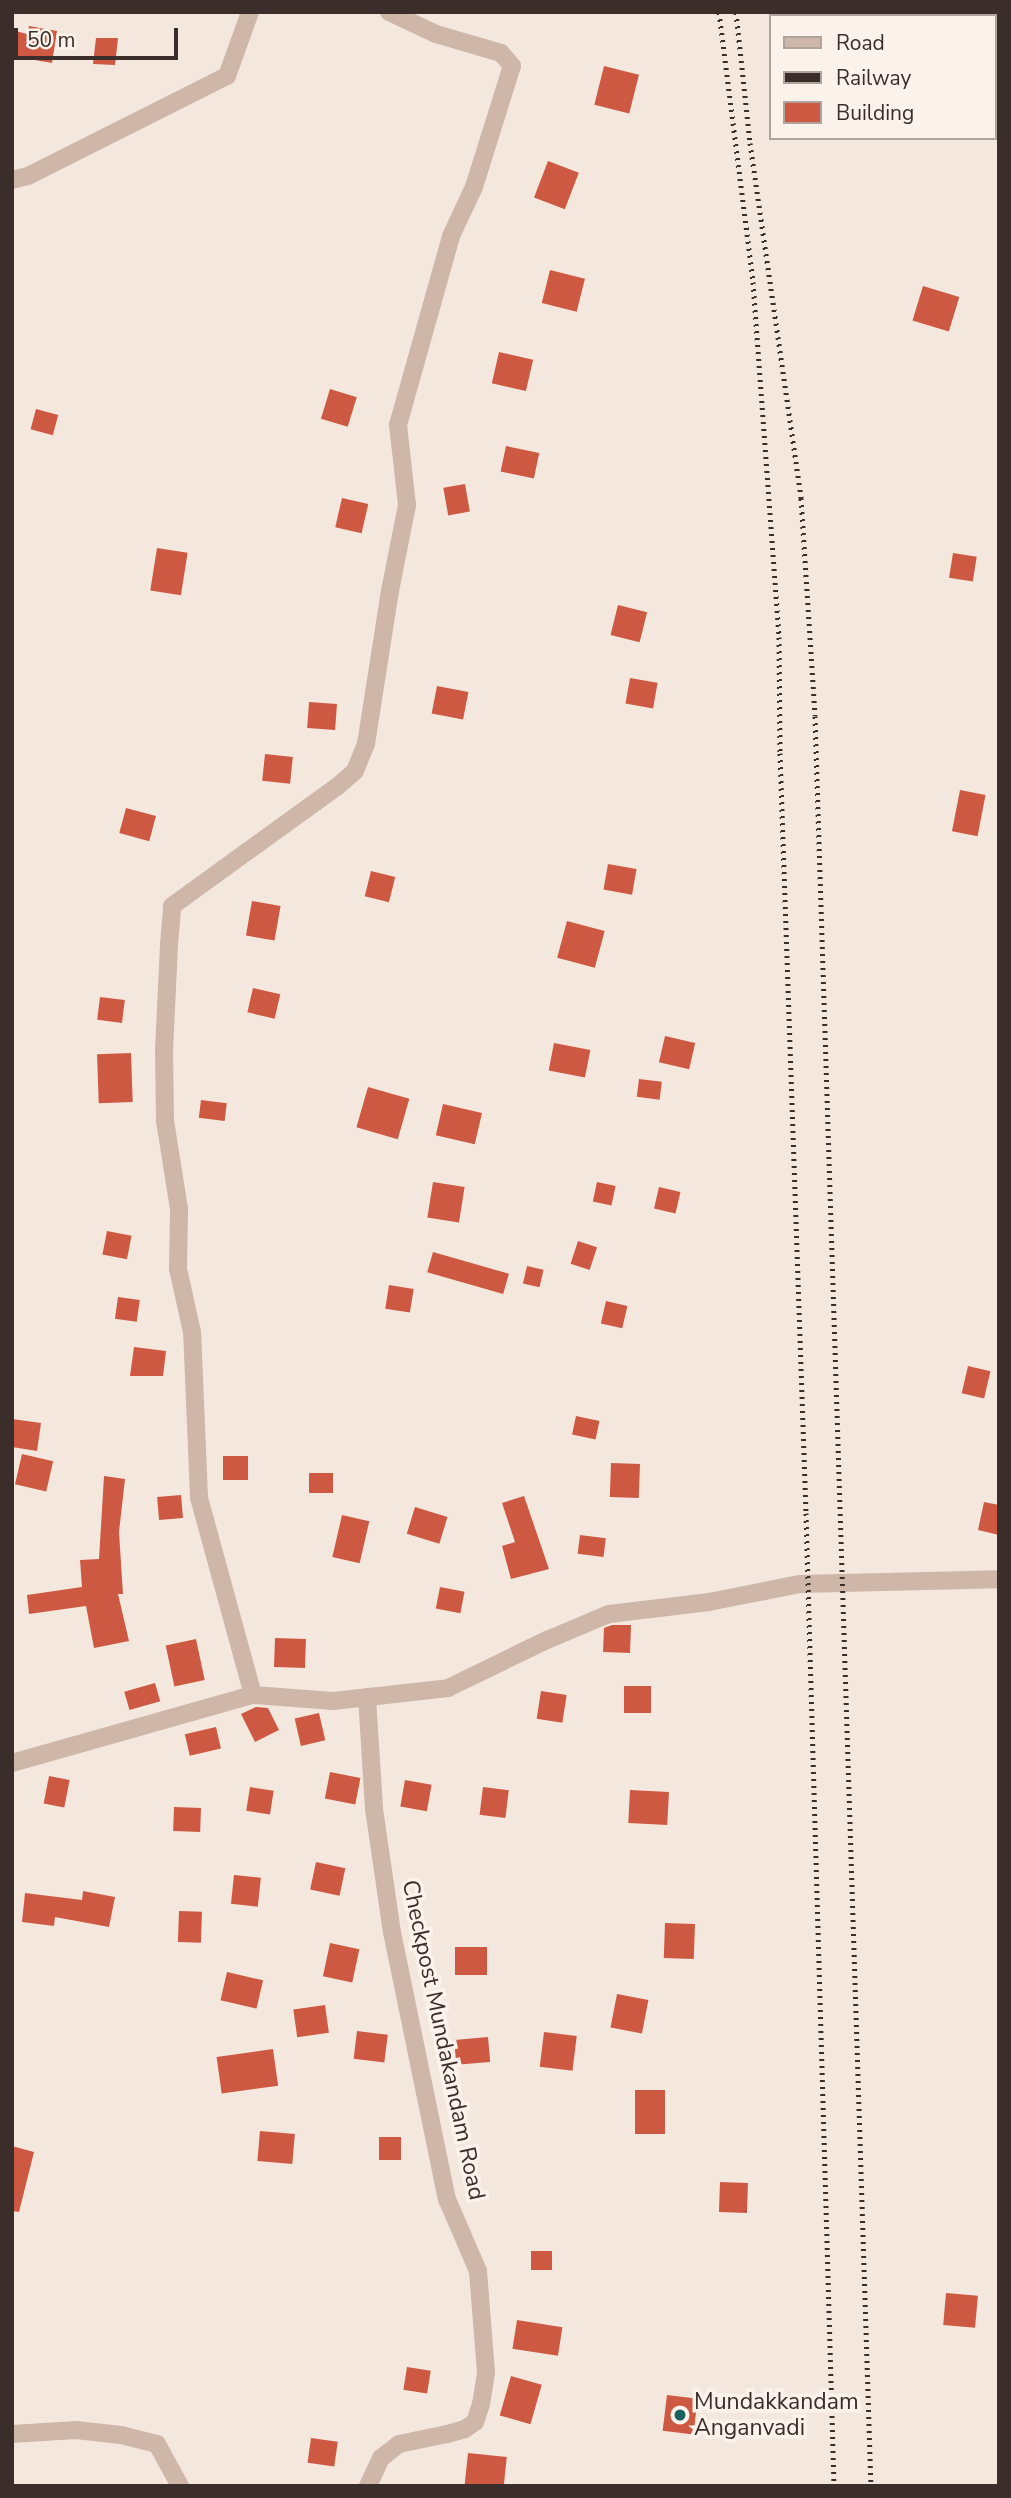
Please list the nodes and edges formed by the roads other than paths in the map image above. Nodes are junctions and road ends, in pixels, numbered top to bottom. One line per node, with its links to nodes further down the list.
1 (250, 12): 3 (street)
2 (389, 12): 5 (street)
3 (12, 180)
4 (999, 1579): 6 (street)
5 (253, 1695): 6 (street); 7 (street)
6 (368, 1697): 10 (street, Checkpost Mundakandam Road)
7 (12, 1763)
8 (12, 2434): 9 (street)
9 (180, 2486)
10 (368, 2486)

